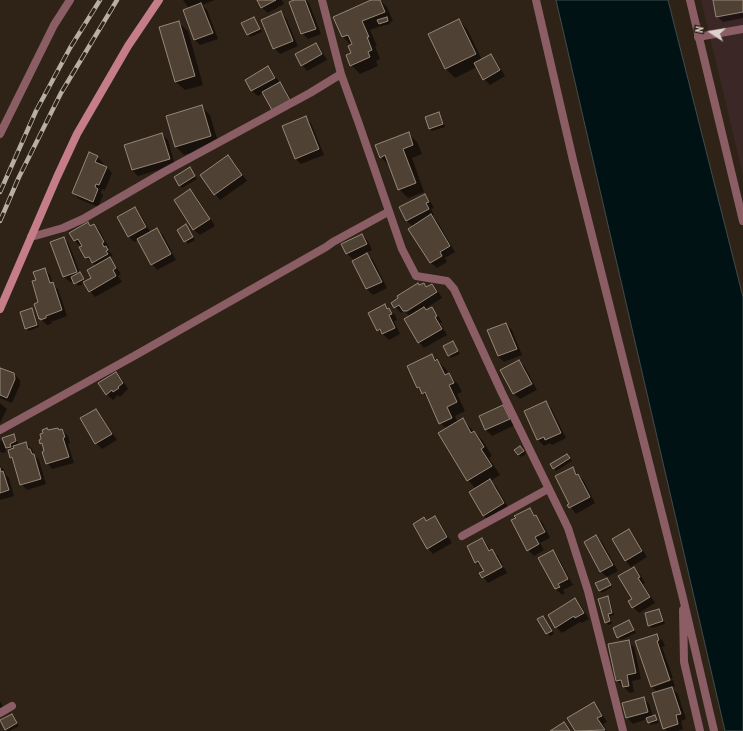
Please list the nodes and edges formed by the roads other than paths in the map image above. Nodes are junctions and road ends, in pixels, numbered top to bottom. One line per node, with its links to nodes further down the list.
1 (70, 0): 9 (street)
2 (159, 0): 12 (street)
3 (322, 0): 8 (street)
4 (536, 0): 17 (street)
5 (690, 0): 7 (street)
6 (743, 29): 7 (street)
7 (698, 37): 11 (street)
8 (340, 74): 10 (street); 12 (street)
9 (0, 134)
10 (388, 212): 14 (street); 15 (street)
11 (743, 221)
12 (31, 237): 13 (street)
13 (0, 309)
14 (0, 430)
15 (548, 489): 16 (street); 20 (street)
16 (462, 536)
17 (683, 598): 21 (street); 22 (street)
18 (12, 706): 19 (street)
19 (0, 713)
20 (623, 731)
21 (700, 731)
22 (714, 731)

